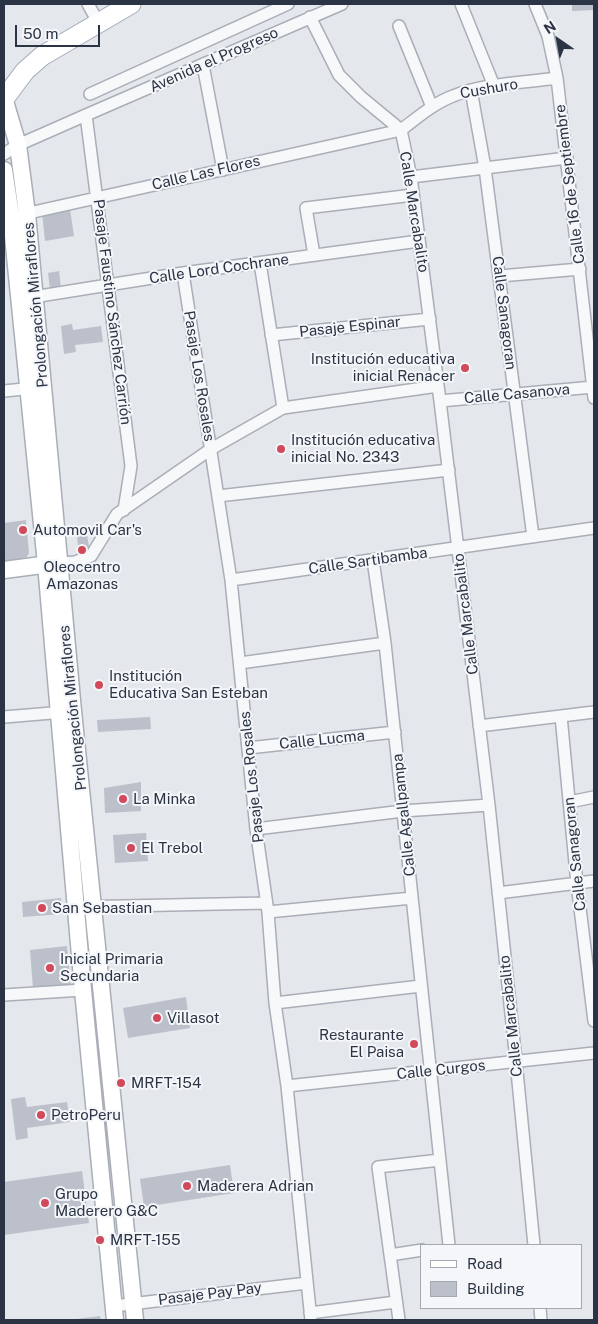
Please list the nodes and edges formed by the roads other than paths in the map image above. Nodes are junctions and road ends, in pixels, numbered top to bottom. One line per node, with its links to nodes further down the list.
1 (88, 4): 8 (street)
2 (131, 4): 8 (main road)
3 (288, 4): 16 (street)
4 (342, 4): 7 (street, Avenida el Progreso)
5 (461, 4): 14 (street)
6 (535, 4): 12 (street, Calle 16 de Septiembre)
7 (310, 17): 10 (street, Avenida el Progreso); 20 (street, Calle Marcabalito)
8 (98, 22): 11 (main road)
9 (399, 26): 18 (street)
10 (204, 65): 19 (street, Avenida el Progreso); 25 (street)
11 (25, 71): 13 (main road); 17 (main road)
12 (557, 78): 14 (street, Cushuro); 22 (street, Calle 16 de Septiembre)
13 (4, 80)
14 (494, 86): 15 (street, Cushuro)
15 (471, 90): 18 (street, Cushuro); 23 (street, Calle Sanagoran)
16 (90, 94)
17 (4, 98): 21 (main road, Prolongación Miraflores)
18 (432, 107): 20 (street, Cushuro)
19 (86, 115): 21 (street, Avenida el Progreso); 28 (street, Pasaje Faustino Sánchez Carrión)
20 (400, 130): 25 (street, Calle Las Flores); 26 (street, Calle Marcabalito)
21 (11, 150): 29 (main road, Prolongación Miraflores)
22 (567, 158): 23 (street); 33 (street, Calle 16 de Septiembre)
23 (485, 168): 26 (street); 35 (street, Calle Sanagoran)
24 (4, 170): 29 (main road, Prolongación Miraflores)
25 (223, 170): 28 (street, Calle Las Flores)
26 (411, 177): 27 (street, Calle Marcabalito)
27 (413, 195): 30 (street, Calle Marcabalito); 31 (street)
28 (98, 198): 29 (street, Calle Las Flores); 36 (street, Pasaje Faustino Sánchez Carrión)
29 (19, 215): 37 (main road, Prolongación Miraflores)
30 (419, 241): 31 (street, Calle Lord Cochrane); 39 (street, Calle Marcabalito)
31 (314, 255): 32 (street, Calle Lord Cochrane)
32 (260, 262): 34 (street, Calle Lord Cochrane); 40 (street)
33 (580, 269): 35 (street); 38 (street, Calle 16 de Septiembre)
34 (184, 273): 36 (street, Calle Lord Cochrane); 48 (street, Pasaje Los Rosales)
35 (500, 276): 45 (street, Calle Sanagoran)
36 (108, 284): 37 (street, Calle Lord Cochrane); 51 (street, Pasaje Faustino Sánchez Carrión)
37 (27, 298): 42 (main road, Prolongación Miraflores)
38 (590, 309): 44 (street, Calle 16 de Septiembre)
39 (430, 319): 40 (street, Pasaje Espinar); 41 (street, Calle Marcabalito)
40 (271, 335): 47 (street)
41 (438, 386): 46 (street, Calle Marcabalito); 47 (street)
42 (36, 388): 43 (street); 56 (main road, Prolongación Miraflores)
43 (4, 392)
44 (594, 392): 45 (street, Calle Casanova)
45 (515, 394): 46 (street, Calle Casanova); 53 (street, Calle Sanagoran)
46 (440, 400): 49 (street, Calle Marcabalito)
47 (283, 408): 48 (street)
48 (211, 449): 50 (street, Pasaje Los Rosales); 51 (street)
49 (448, 470): 50 (street); 54 (street, Calle Marcabalito)
50 (218, 496): 58 (street, Pasaje Los Rosales)
51 (124, 510): 56 (street)
52 (594, 528): 53 (street, Calle Sartibamba)
53 (533, 537): 54 (street, Calle Sartibamba)
54 (458, 548): 55 (street, Calle Sartibamba); 65 (street, Calle Marcabalito)
55 (373, 560): 58 (street, Calle Sartibamba); 59 (street, Calle Agallpampa)
56 (52, 564): 57 (main road); 61 (main road, Prolongación Miraflores)
57 (4, 570)
58 (231, 580): 60 (street, Pasaje Los Rosales)
59 (385, 643): 60 (street); 66 (street, Calle Agallpampa)
60 (240, 663): 67 (street, Pasaje Los Rosales)
61 (66, 712): 64 (street); 77 (main road, Prolongación Miraflores); 78 (main road, Prolongación Miraflores)
62 (594, 712): 63 (street)
63 (562, 716): 65 (street); 69 (street, Calle Sanagoran)
64 (4, 718)
65 (479, 726): 70 (street, Calle Marcabalito)
66 (395, 732): 67 (street, Calle Lucma); 71 (street, Calle Agallpampa)
67 (248, 748): 72 (street, Pasaje Los Rosales)
68 (594, 797): 69 (street)
69 (569, 802): 74 (street, Calle Sanagoran)
70 (489, 805): 71 (street); 75 (street, Calle Marcabalito)
71 (403, 811): 72 (street); 76 (street, Calle Agallpampa)
72 (256, 829): 79 (street, Pasaje Los Rosales)
73 (594, 881): 74 (street)
74 (577, 884): 75 (street); 80 (street, Calle Sanagoran)
75 (498, 893): 87 (street, Calle Marcabalito)
76 (412, 898): 79 (street); 81 (street, Calle Agallpampa)
77 (93, 906): 78 (street); 79 (street); 97 (main road, Prolongación Miraflores)
78 (76, 907): 82 (main road, Prolongación Miraflores)
79 (267, 908): 84 (street, Pasaje Los Rosales)
80 (591, 966): 85 (street, Calle Sanagoran)
81 (422, 986): 84 (street); 88 (street, Calle Agallpampa)
82 (83, 990): 83 (street); 98 (main road, Prolongación Miraflores)
83 (4, 995)
84 (275, 1003): 89 (street, Pasaje Los Rosales)
85 (594, 1021)
86 (594, 1052): 87 (street, Calle Curgos)
87 (516, 1061): 88 (street, Calle Curgos); 92 (street, Calle Marcabalito)
88 (430, 1071): 89 (street, Calle Curgos); 90 (street, Calle Agallpampa)
89 (287, 1086): 95 (street, Pasaje Los Rosales)
90 (440, 1160): 91 (street, Calle Agallpampa); 94 (street)
91 (449, 1244)
92 (534, 1244)
93 (420, 1250): 94 (street)
94 (390, 1255): 96 (street)
95 (306, 1283): 97 (street, Pasaje Pay Pay); 99 (street, Pasaje Los Rosales)
96 (396, 1302): 99 (street); 101 (street)
97 (134, 1304): 98 (street, Pasaje Pay Pay); 100 (main road, Prolongación Miraflores)
98 (115, 1313)
99 (310, 1316)
100 (135, 1320)
101 (399, 1320)

